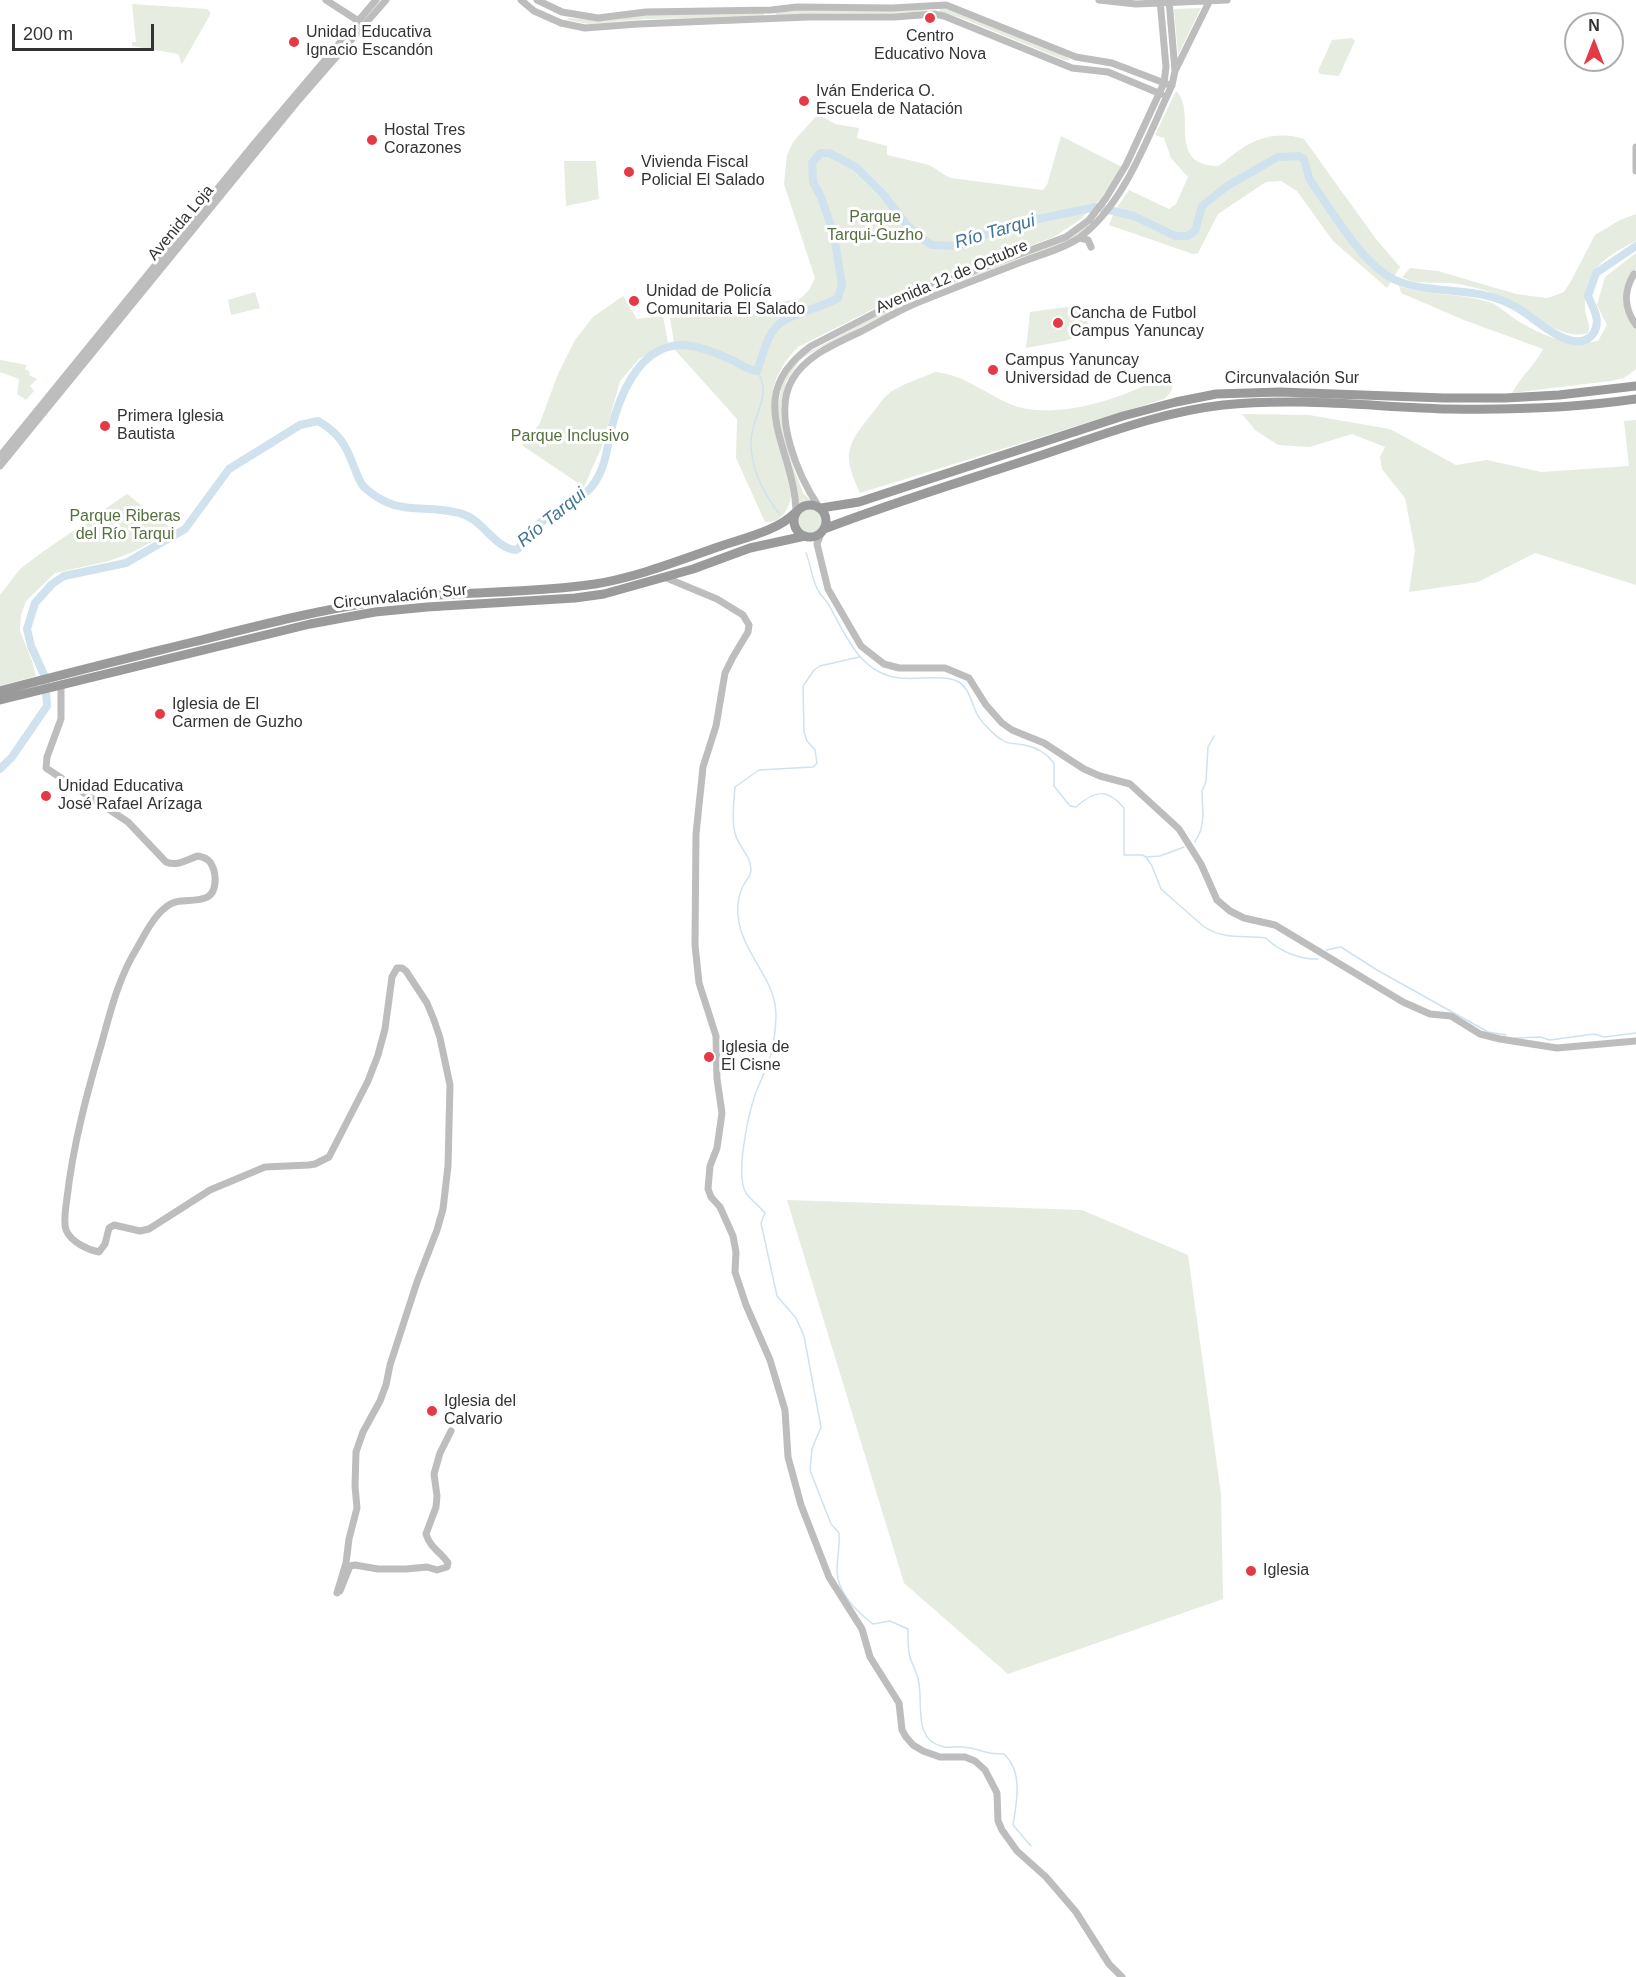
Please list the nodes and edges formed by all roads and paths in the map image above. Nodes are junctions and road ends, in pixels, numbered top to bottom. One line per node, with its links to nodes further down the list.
1 (326, 0): 13 (main road)
2 (376, 0): 13 (main road, Avenida Loja)
3 (386, 0): 13 (main road, Avenida Loja)
4 (521, 0): 16 (main road)
5 (537, 0): 15 (main road)
6 (1099, 0): 12 (main road)
7 (1129, 0): 12 (main road)
8 (1227, 0): 11 (main road)
9 (1160, 2): 10 (main road); 12 (main road); 15 (main road, Avenida 12 de Octubre)
10 (1170, 2): 11 (main road); 14 (main road, Avenida 12 de Octubre)
11 (1209, 2): 14 (main road)
12 (1137, 4)
13 (362, 23): 27 (main road, Avenida Loja); 28 (main road, Avenida Loja)
14 (1175, 71): 15 (main road, Avenida 12 de Octubre)
15 (1168, 84): 16 (main road, Avenida 12 de Octubre)
16 (1163, 95): 19 (main road, Avenida 12 de Octubre); 30 (main road, Avenida 12 de Octubre)
17 (1636, 147): 18 (main road)
18 (1636, 171)
19 (1080, 238): 20 (main road); 29 (main road, Avenida 12 de Octubre)
20 (1091, 247)
21 (1634, 274): 22 (main road)
22 (1636, 325)
23 (1636, 380): 25 (highway)
24 (1636, 386): 25 (highway, Circunvalación Sur)
25 (1607, 390): 29 (highway, Circunvalación Sur)
26 (1636, 399): 31 (highway, Circunvalación Sur)
27 (0, 456)
28 (0, 466)
29 (820, 508): 30 (highway, Circunvalación Sur); 31 (highway)
30 (795, 512): 32 (highway); 37 (highway, Circunvalación Sur)
31 (823, 530): 32 (highway, Circunvalación Sur); 33 (main road)
32 (805, 536): 33 (main road); 34 (highway, Circunvalación Sur)
33 (818, 553): 41 (main road)
34 (693, 569): 35 (highway, Circunvalación Sur); 36 (main road)
35 (664, 577): 36 (main road); 37 (highway, Circunvalación Sur)
36 (688, 588): 43 (main road)
37 (57, 682): 38 (highway, Circunvalación Sur); 42 (main road)
38 (32, 687): 39 (highway, Circunvalación Sur); 40 (highway, Circunvalación Sur)
39 (0, 691)
40 (0, 700)
41 (1636, 1041)
42 (451, 1431)
43 (1122, 1977)

